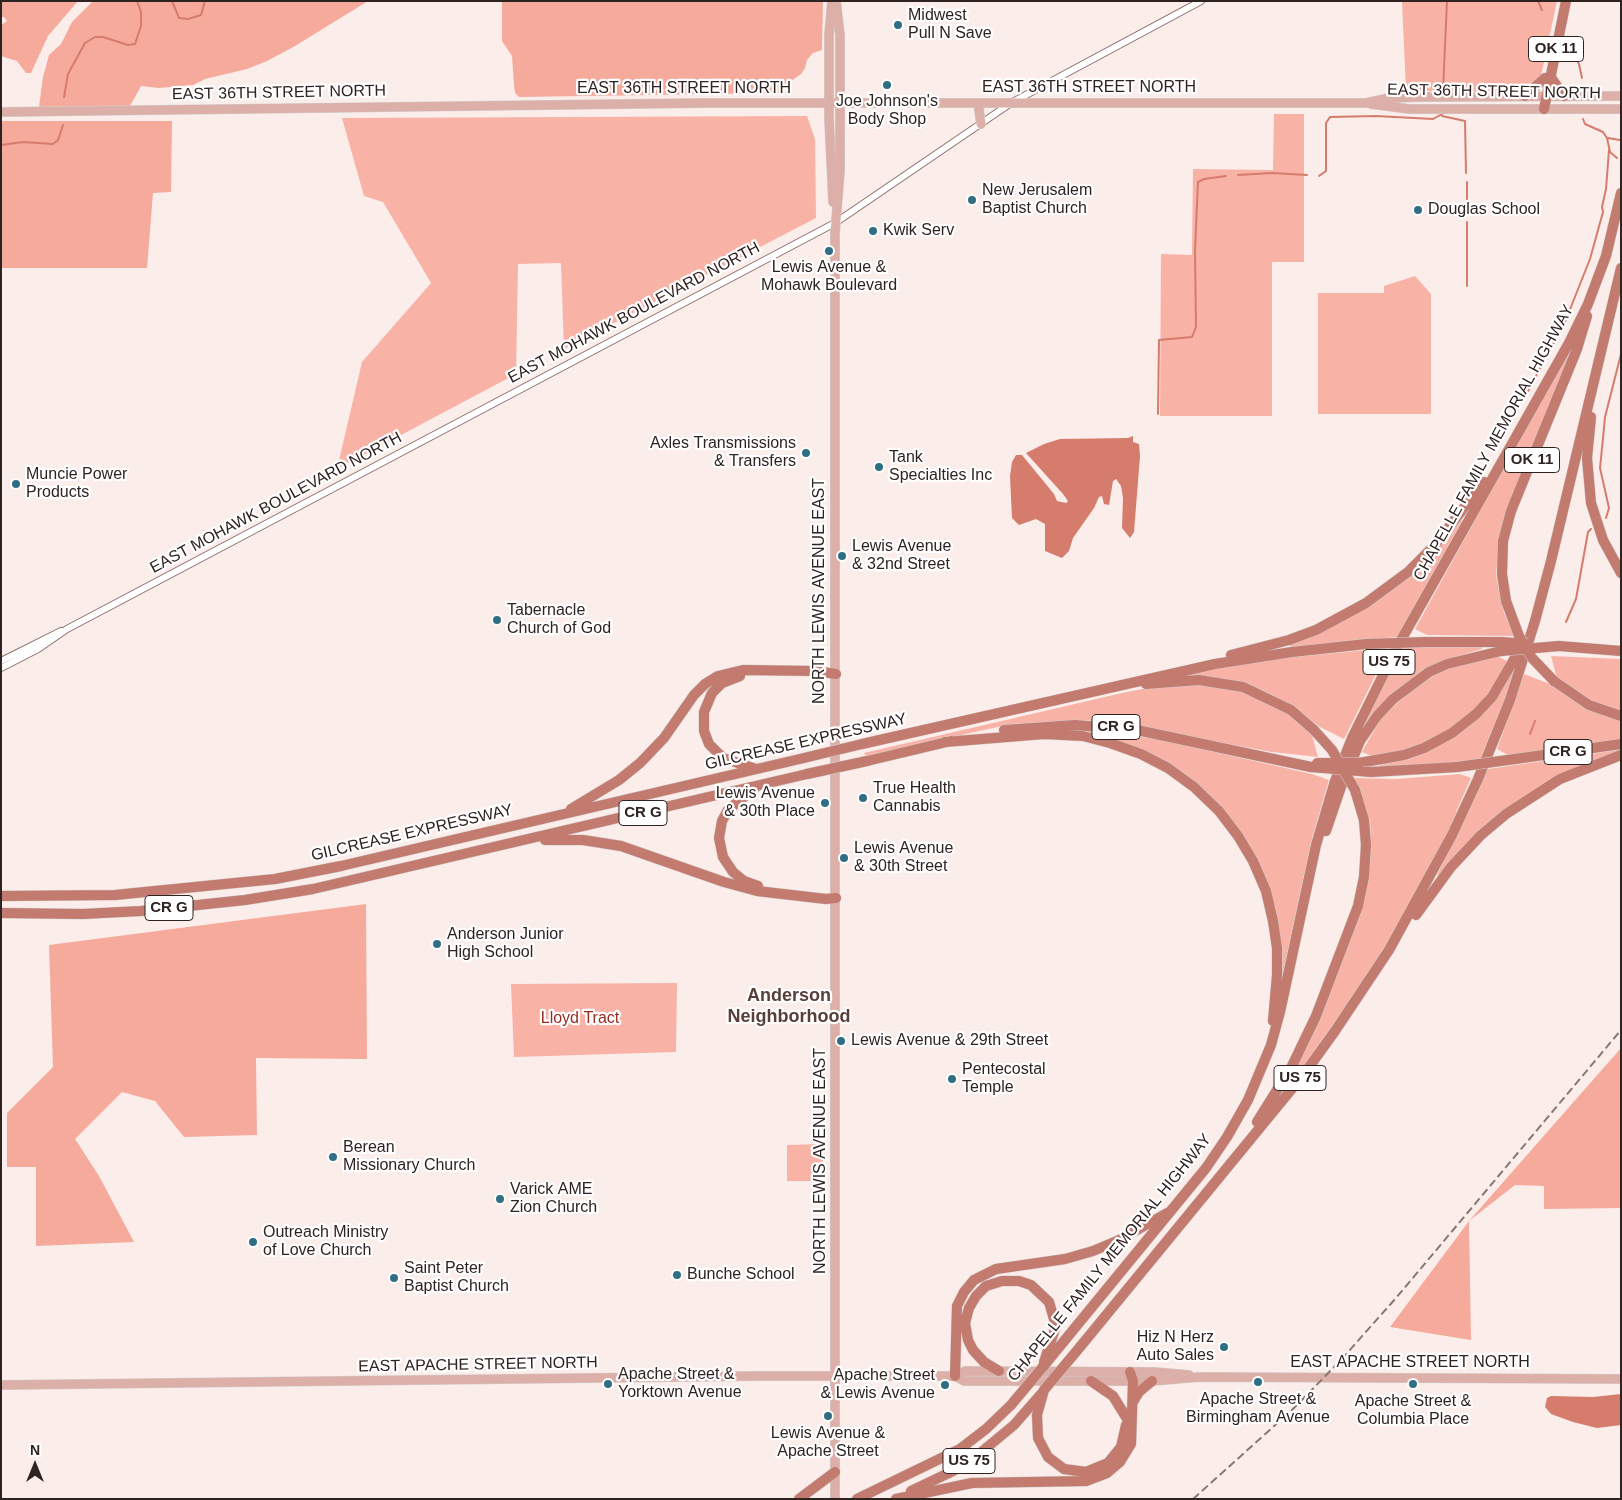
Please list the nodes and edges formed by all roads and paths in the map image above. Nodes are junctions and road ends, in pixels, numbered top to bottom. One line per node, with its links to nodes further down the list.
1 (832, 1): 11 (main road, NORTH LEWIS AVENUE EAST)
2 (836, 1): 12 (main road, NORTH LEWIS AVENUE EAST)
3 (1201, 1): 14 (street, EAST MOHAWK BOULEVARD NORTH)
4 (1560, 1): 6 (highway)
5 (1566, 1): 6 (highway, OK 11)
6 (1548, 77): 7 (highway); 8 (highway, OK 11); 9 (highway)
7 (1526, 96): 8 (main road, EAST 36TH STREET NORTH); 15 (main road, EAST 36TH STREET NORTH)
8 (1544, 96): 9 (main road, EAST 36TH STREET NORTH); 16 (highway, OK 11)
9 (1564, 96): 10 (main road, EAST 36TH STREET NORTH)
10 (1620, 96)
11 (829, 103): 12 (main road, EAST 36TH STREET NORTH); 18 (main road, EAST 36TH STREET NORTH); 21 (main road, NORTH LEWIS AVENUE EAST)
12 (840, 103): 13 (main road, EAST 36TH STREET NORTH); 21 (main road, NORTH LEWIS AVENUE EAST)
13 (978, 103): 14 (main road, EAST 36TH STREET NORTH); 19 (main road)
14 (1011, 103): 15 (main road, EAST 36TH STREET NORTH); 19 (street, EAST MOHAWK BOULEVARD NORTH)
15 (1366, 103): 16 (main road, EAST 36TH STREET NORTH)
16 (1542, 109): 17 (main road, EAST 36TH STREET NORTH)
17 (1619, 109)
18 (1, 112)
19 (980, 124): 21 (street, EAST MOHAWK BOULEVARD NORTH)
20 (1621, 193): 22 (highway, CHAPELLE FAMILY MEMORIAL HIGHWAY / OK 11)
21 (835, 223): 28 (street, EAST MOHAWK BOULEVARD NORTH); 33 (main road, NORTH LEWIS AVENUE EAST)
22 (1606, 256): 25 (highway, CHAPELLE FAMILY MEMORIAL HIGHWAY / US 75); 36 (highway, OK 11, bridge)
23 (1621, 268): 24 (highway, CHAPELLE FAMILY MEMORIAL HIGHWAY)
24 (1597, 369): 26 (highway); 27 (highway, CHAPELLE FAMILY MEMORIAL HIGHWAY / US 75)
25 (1510, 447): 34 (highway); 45 (highway, CHAPELLE FAMILY MEMORIAL HIGHWAY / US 75)
26 (1621, 573)
27 (1535, 621): 40 (highway, bridge); 49 (highway, CHAPELLE FAMILY MEMORIAL HIGHWAY / US 75)
28 (67, 629): 31 (street, EAST MOHAWK BOULEVARD NORTH); 32 (street, EAST MOHAWK BOULEVARD NORTH)
29 (1559, 646): 30 (highway, GILCREASE EXPRESSWAY / CR G); 34 (highway, GILCREASE EXPRESSWAY / CR G, bridge); 45 (highway, bridge)
30 (1621, 651)
31 (1, 661)
32 (1, 668)
33 (836, 674): 41 (highway); 43 (highway); 47 (main road, NORTH LEWIS AVENUE EAST)
34 (1119, 684): 35 (highway, GILCREASE EXPRESSWAY / CR G)
35 (1087, 692): 41 (highway, GILCREASE EXPRESSWAY / CR G, bridge); 51 (highway, bridge)
36 (1621, 716)
37 (945, 742): 40 (highway, GILCREASE EXPRESSWAY / CR G); 42 (highway, GILCREASE EXPRESSWAY / CR G, bridge); 50 (highway)
38 (1621, 744): 40 (highway, CR G, bridge)
39 (1621, 755): 49 (highway)
40 (1311, 765)
41 (757, 770): 43 (highway, GILCREASE EXPRESSWAY / CR G)
42 (759, 785): 44 (highway, GILCREASE EXPRESSWAY / CR G); 47 (highway)
43 (564, 814): 46 (highway, GILCREASE EXPRESSWAY / CR G)
44 (526, 839): 47 (highway); 48 (highway, GILCREASE EXPRESSWAY / CR G)
45 (1306, 893): 50 (highway, CHAPELLE FAMILY MEMORIAL HIGHWAY / US 75)
46 (1, 896)
47 (836, 898): 55 (main road, NORTH LEWIS AVENUE EAST)
48 (1, 913)
49 (1362, 991): 51 (highway, CHAPELLE FAMILY MEMORIAL HIGHWAY / US 75)
50 (1271, 1045): 52 (highway, CHAPELLE FAMILY MEMORIAL HIGHWAY / US 75)
51 (1232, 1162): 64 (highway, CHAPELLE FAMILY MEMORIAL HIGHWAY / US 75, bridge)
52 (1172, 1210): 53 (highway, CHAPELLE FAMILY MEMORIAL HIGHWAY / US 75); 56 (highway)
53 (1054, 1347): 54 (highway); 69 (highway, CHAPELLE FAMILY MEMORIAL HIGHWAY / US 75, bridge)
54 (999, 1371): 56 (main road, EAST APACHE STREET NORTH); 58 (main road, EAST APACHE STREET NORTH)
55 (836, 1376): 56 (main road, EAST APACHE STREET NORTH); 62 (main road, EAST APACHE STREET NORTH); 66 (main road, NORTH LEWIS AVENUE EAST)
56 (955, 1376): 60 (main road, EAST APACHE STREET NORTH)
57 (1199, 1377): 58 (main road, EAST APACHE STREET NORTH); 59 (main road, EAST APACHE STREET NORTH); 61 (main road, EAST APACHE STREET NORTH)
58 (1129, 1378): 60 (main road, EAST APACHE STREET NORTH); 61 (main road, EAST APACHE STREET NORTH); 63 (highway); 65 (highway)
59 (1621, 1379)
60 (1091, 1381): 65 (highway)
61 (1152, 1381): 63 (highway)
62 (1, 1385)
63 (1132, 1403): 70 (highway)
64 (1035, 1406): 65 (highway); 70 (highway, CHAPELLE FAMILY MEMORIAL HIGHWAY / US 75)
65 (1126, 1417)
66 (835, 1472): 67 (highway); 68 (main road, NORTH LEWIS AVENUE EAST)
67 (800, 1499)
68 (835, 1499)
69 (857, 1499)
70 (895, 1499)

